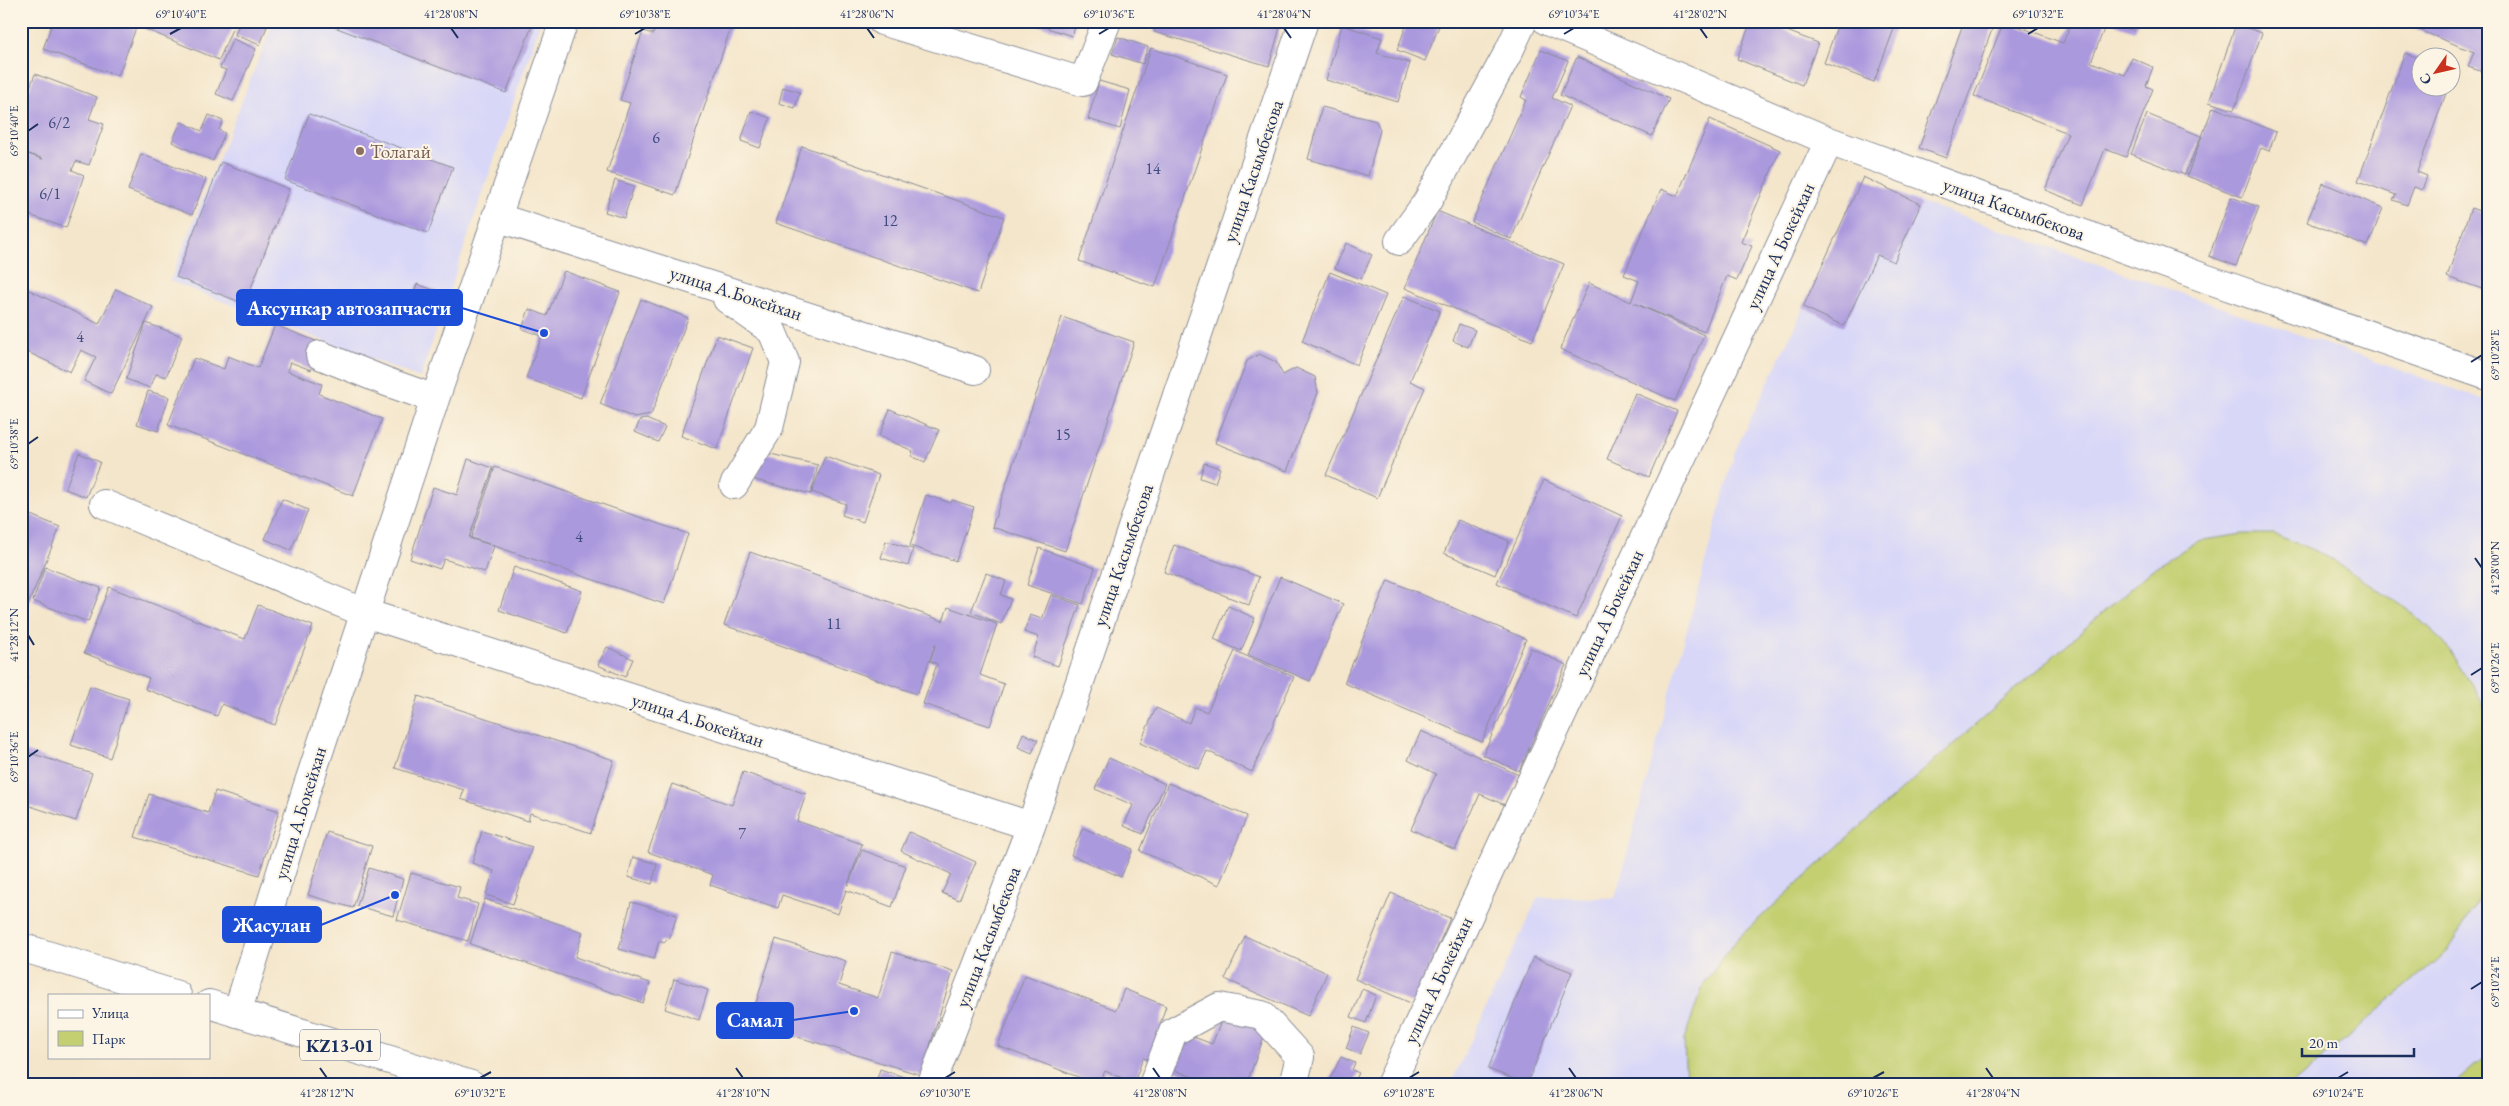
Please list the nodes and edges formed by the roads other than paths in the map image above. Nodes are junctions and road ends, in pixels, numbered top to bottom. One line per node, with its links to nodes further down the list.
1 (564, 21): 8 (main road, улица А.Бокейхан)
2 (882, 21): 3 (main road)
3 (1107, 21)
4 (1304, 21): 18 (main road, улица Касымбекова)
5 (1523, 21): 9 (main road)
6 (1547, 21): 7 (main road, улица Касымбекова)
7 (1829, 141): 13 (main road, улица Касымбекова); 27 (main road, улица А Бокейхан)
8 (496, 217): 10 (main road, улица А.Бокейхан); 14 (main road, улица А.Бокейхан)
9 (1399, 241)
10 (703, 283): 12 (main road, улица А.Бокейхан); 15 (main road)
11 (320, 355): 14 (main road)
12 (975, 370)
13 (2488, 376)
14 (435, 399): 17 (main road, улица А.Бокейхан)
15 (734, 484)
16 (104, 504): 17 (main road, улица А.Бокейхан)
17 (364, 613): 18 (main road, улица А.Бокейхан); 22 (main road, улица А.Бокейхан)
18 (1030, 826): 24 (main road, улица Касымбекова)
19 (21, 947): 20 (main road)
20 (174, 994)
21 (210, 1004): 22 (main road, KZ13-01)
22 (237, 1013): 23 (main road, KZ13-01)
23 (472, 1085)
24 (931, 1085)
25 (1153, 1085): 26 (main road)
26 (1293, 1085)
27 (1390, 1085)

